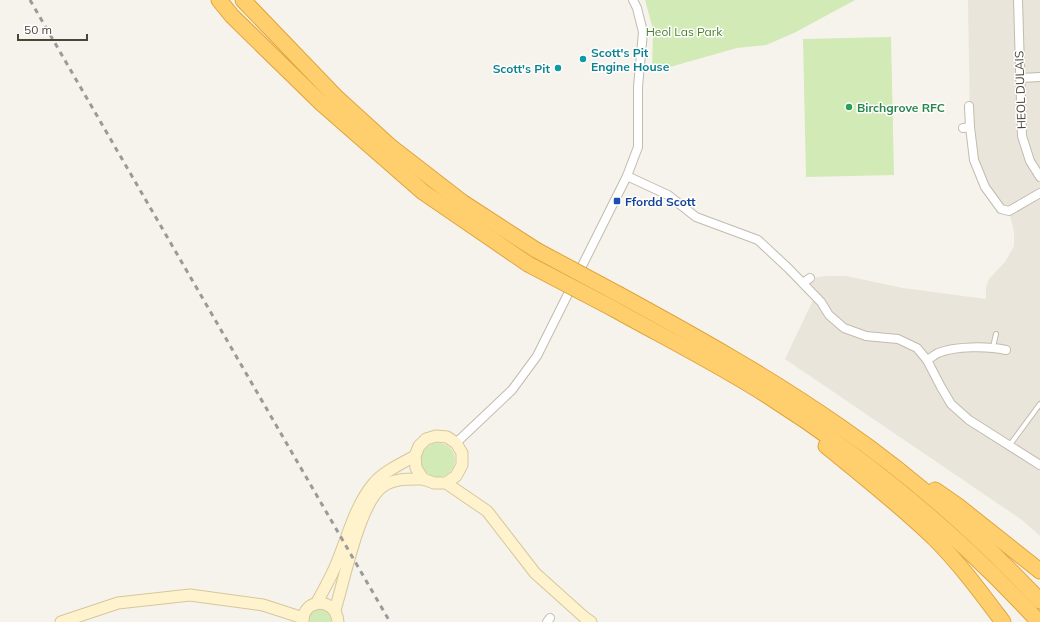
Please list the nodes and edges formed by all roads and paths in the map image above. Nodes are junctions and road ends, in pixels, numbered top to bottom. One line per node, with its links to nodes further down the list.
1 (218, 0): 12 (highway, bridge)
2 (243, 0): 19 (highway, bridge)
3 (633, 0): 8 (street)
4 (1018, 0): 6 (street, HEOL DULAIS)
5 (1040, 77): 6 (street)
6 (1020, 78): 9 (street, HEOL DULAIS)
7 (970, 106): 10 (street)
8 (628, 176): 15 (street); 17 (street)
9 (1040, 177)
10 (1040, 193)
11 (996, 334): 13 (lane)
12 (681, 346): 32 (highway); 33 (highway)
13 (993, 347): 14 (street); 15 (street)
14 (1006, 350)
15 (927, 360): 18 (street)
16 (1040, 404): 18 (lane)
17 (456, 443): 20 (main road); 23 (main road)
18 (1009, 446): 21 (street)
19 (871, 449): 24 (highway); 25 (highway)
20 (415, 456): 22 (main road); 26 (main road)
21 (1040, 465)
22 (423, 478): 23 (main road); 27 (main road)
23 (446, 482): 31 (main road)
24 (1040, 571)
25 (1040, 601)
26 (316, 604): 27 (main road); 28 (main road)
27 (335, 610): 30 (main road)
28 (303, 620): 29 (main road)
29 (61, 622)
30 (338, 622)
31 (591, 622)
32 (1003, 622)
33 (1039, 622)

